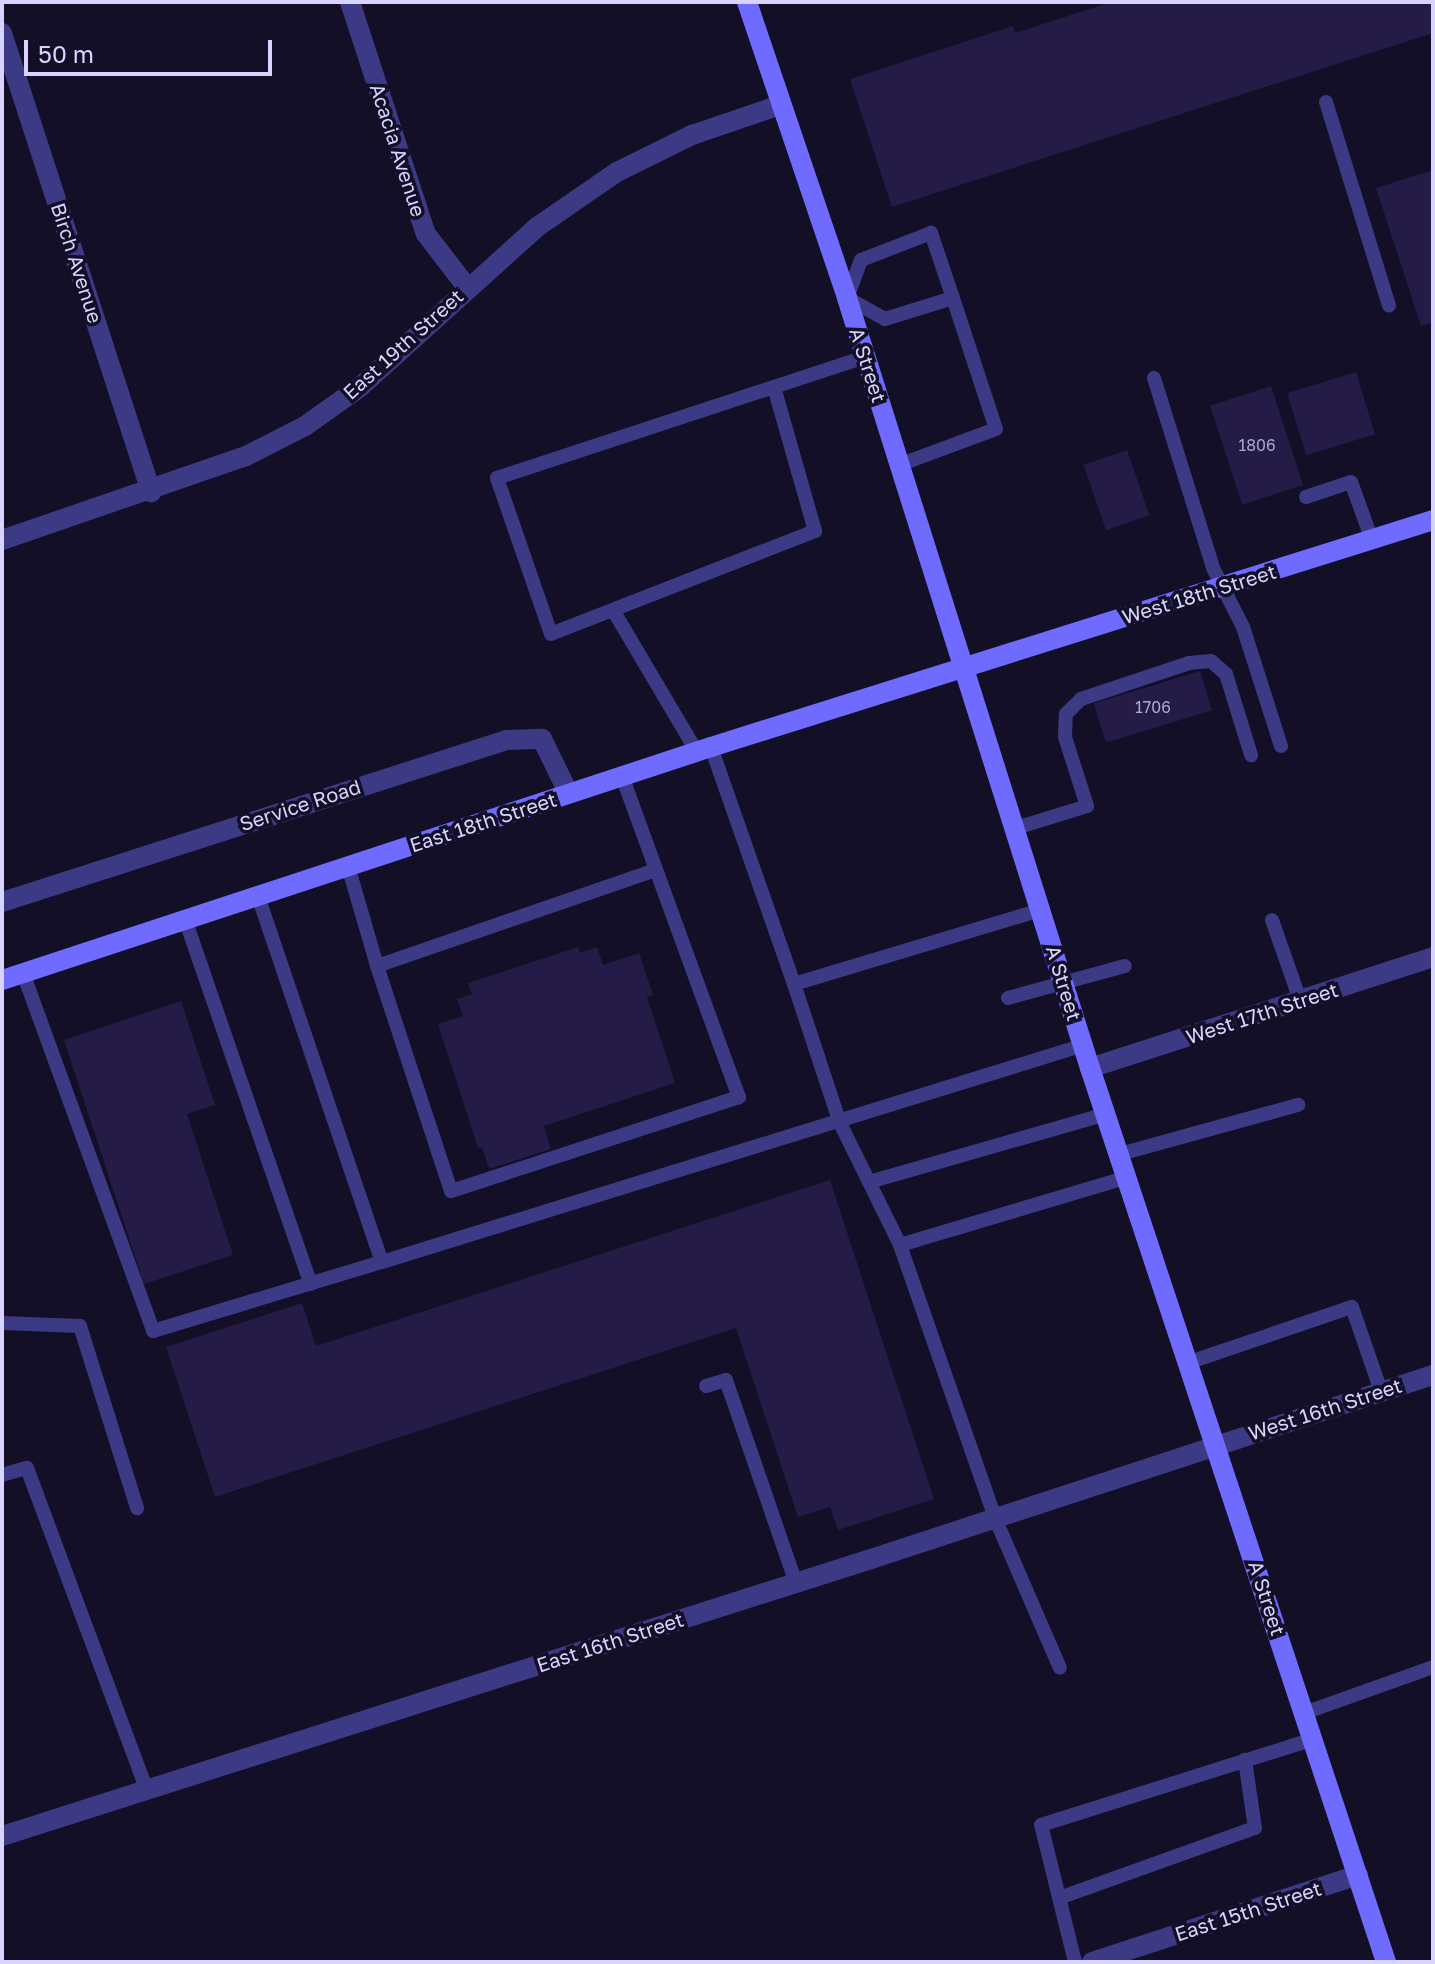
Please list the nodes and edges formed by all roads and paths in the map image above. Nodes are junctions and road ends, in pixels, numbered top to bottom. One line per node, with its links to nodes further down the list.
1 (350, 2): 6 (street, Acacia Avenue)
2 (747, 2): 5 (main road, A Street)
3 (2, 33): 14 (street, Birch Avenue)
4 (1326, 102): 9 (lane)
5 (780, 105): 6 (street, East 19th Street); 7 (main road, A Street)
6 (467, 287): 14 (street, East 19th Street)
7 (847, 298): 8 (lane); 8 (lane); 10 (main road, A Street)
8 (953, 298): 13 (lane)
9 (1389, 305)
10 (865, 357): 12 (lane); 13 (main road, A Street)
11 (1154, 378): 19 (lane)
12 (774, 387): 20 (lane); 20 (lane)
13 (899, 465): 21 (main road, A Street)
14 (151, 492): 17 (street, East 19th Street)
15 (1306, 497): 18 (lane)
16 (1433, 520): 18 (main road, West 18th Street)
17 (2, 540)
18 (1372, 540): 19 (main road, West 18th Street)
19 (1223, 586): 21 (main road, West 18th Street); 22 (lane)
20 (613, 610): 23 (lane)
21 (964, 666): 23 (main road, East 18th Street); 27 (main road, A Street)
22 (1281, 746)
23 (704, 750): 25 (main road, East 18th Street); 41 (lane)
24 (1251, 755): 27 (lane)
25 (622, 776): 26 (main road, East 18th Street); 29 (lane)
26 (569, 794): 28 (main road, East 18th Street); 31 (street, Service Road)
27 (1016, 828): 32 (main road, A Street)
28 (348, 866): 30 (main road, East 18th Street); 36 (lane)
29 (656, 870): 36 (lane); 36 (lane)
30 (258, 896): 33 (main road, East 18th Street); 53 (lane)
31 (2, 902)
32 (1041, 910): 40 (main road, A Street); 41 (lane)
33 (185, 919): 38 (main road, East 18th Street); 54 (lane)
34 (1272, 920): 43 (lane)
35 (1433, 957): 43 (street, West 17th Street)
36 (377, 966)
37 (1125, 966): 40 (lane)
38 (23, 973): 39 (main road, East 18th Street); 54 (lane)
39 (2, 980)
40 (1063, 981): 42 (lane); 44 (main road, A Street)
41 (794, 984): 48 (lane)
42 (1008, 998)
43 (1300, 1000): 45 (street, West 17th Street)
44 (1084, 1045): 45 (main road, A Street); 48 (lane)
45 (1090, 1068): 47 (main road, A Street)
46 (1298, 1105): 49 (lane)
47 (1106, 1114): 49 (main road, A Street); 51 (lane)
48 (840, 1123): 51 (lane); 53 (lane)
49 (1120, 1154): 50 (main road, A Street)
50 (1128, 1177): 52 (lane); 56 (main road, A Street)
51 (869, 1182): 52 (lane)
52 (900, 1245): 63 (lane)
53 (382, 1262): 54 (lane)
54 (311, 1284)
55 (2, 1323): 62 (lane)
56 (1190, 1362): 59 (lane); 60 (main road, A Street)
57 (1433, 1375): 59 (street, West 16th Street)
58 (706, 1386): 64 (lane)
59 (1381, 1391): 60 (street, West 16th Street)
60 (1217, 1446): 63 (street, East 16th Street); 67 (main road, A Street)
61 (2, 1475): 70 (lane)
62 (137, 1508)
63 (995, 1518): 64 (street, East 16th Street); 66 (lane)
64 (796, 1583): 70 (street, East 16th Street)
65 (1433, 1667): 67 (lane)
66 (1060, 1668)
67 (1304, 1713): 68 (main road, A Street)
68 (1313, 1739): 69 (lane); 72 (main road, A Street)
69 (1245, 1760): 73 (lane); 73 (lane)
70 (147, 1790): 71 (street, East 16th Street)
71 (2, 1836)
72 (1358, 1875): 75 (street, East 15th Street); 76 (main road, A Street)
73 (1059, 1898): 74 (lane)
74 (1075, 1962)
75 (1092, 1962)
76 (1386, 1962)

